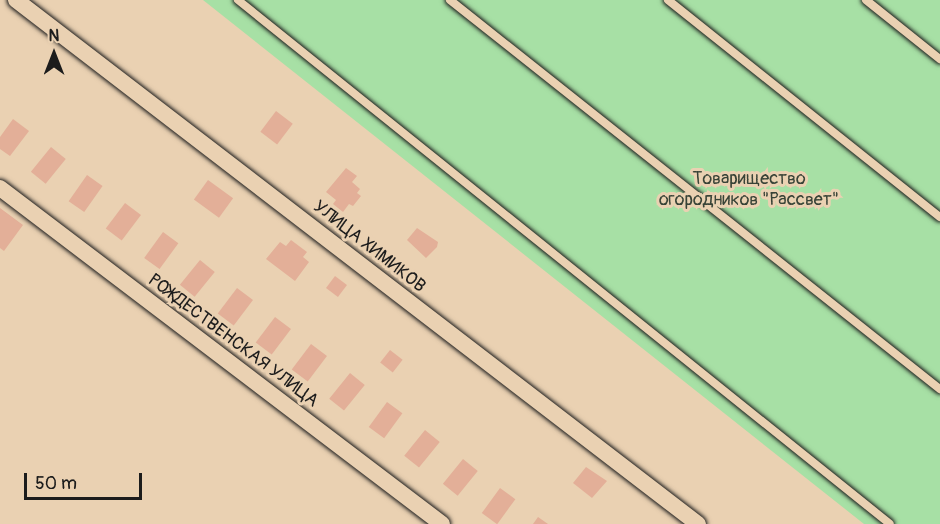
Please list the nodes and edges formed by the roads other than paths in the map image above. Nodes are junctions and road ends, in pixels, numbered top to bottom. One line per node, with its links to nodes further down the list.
1 (16, 0): 11 (street, УЛИЦА ХИМИКОВ)
2 (238, 0): 12 (lane)
3 (450, 0): 9 (lane)
4 (668, 0): 8 (lane)
5 (866, 0): 6 (lane)
6 (940, 59)
7 (0, 188): 10 (street, РОЖДЕСТВЕНСКАЯ УЛИЦА)
8 (940, 217)
9 (940, 389)
10 (442, 524)
11 (698, 524)
12 (890, 524)

